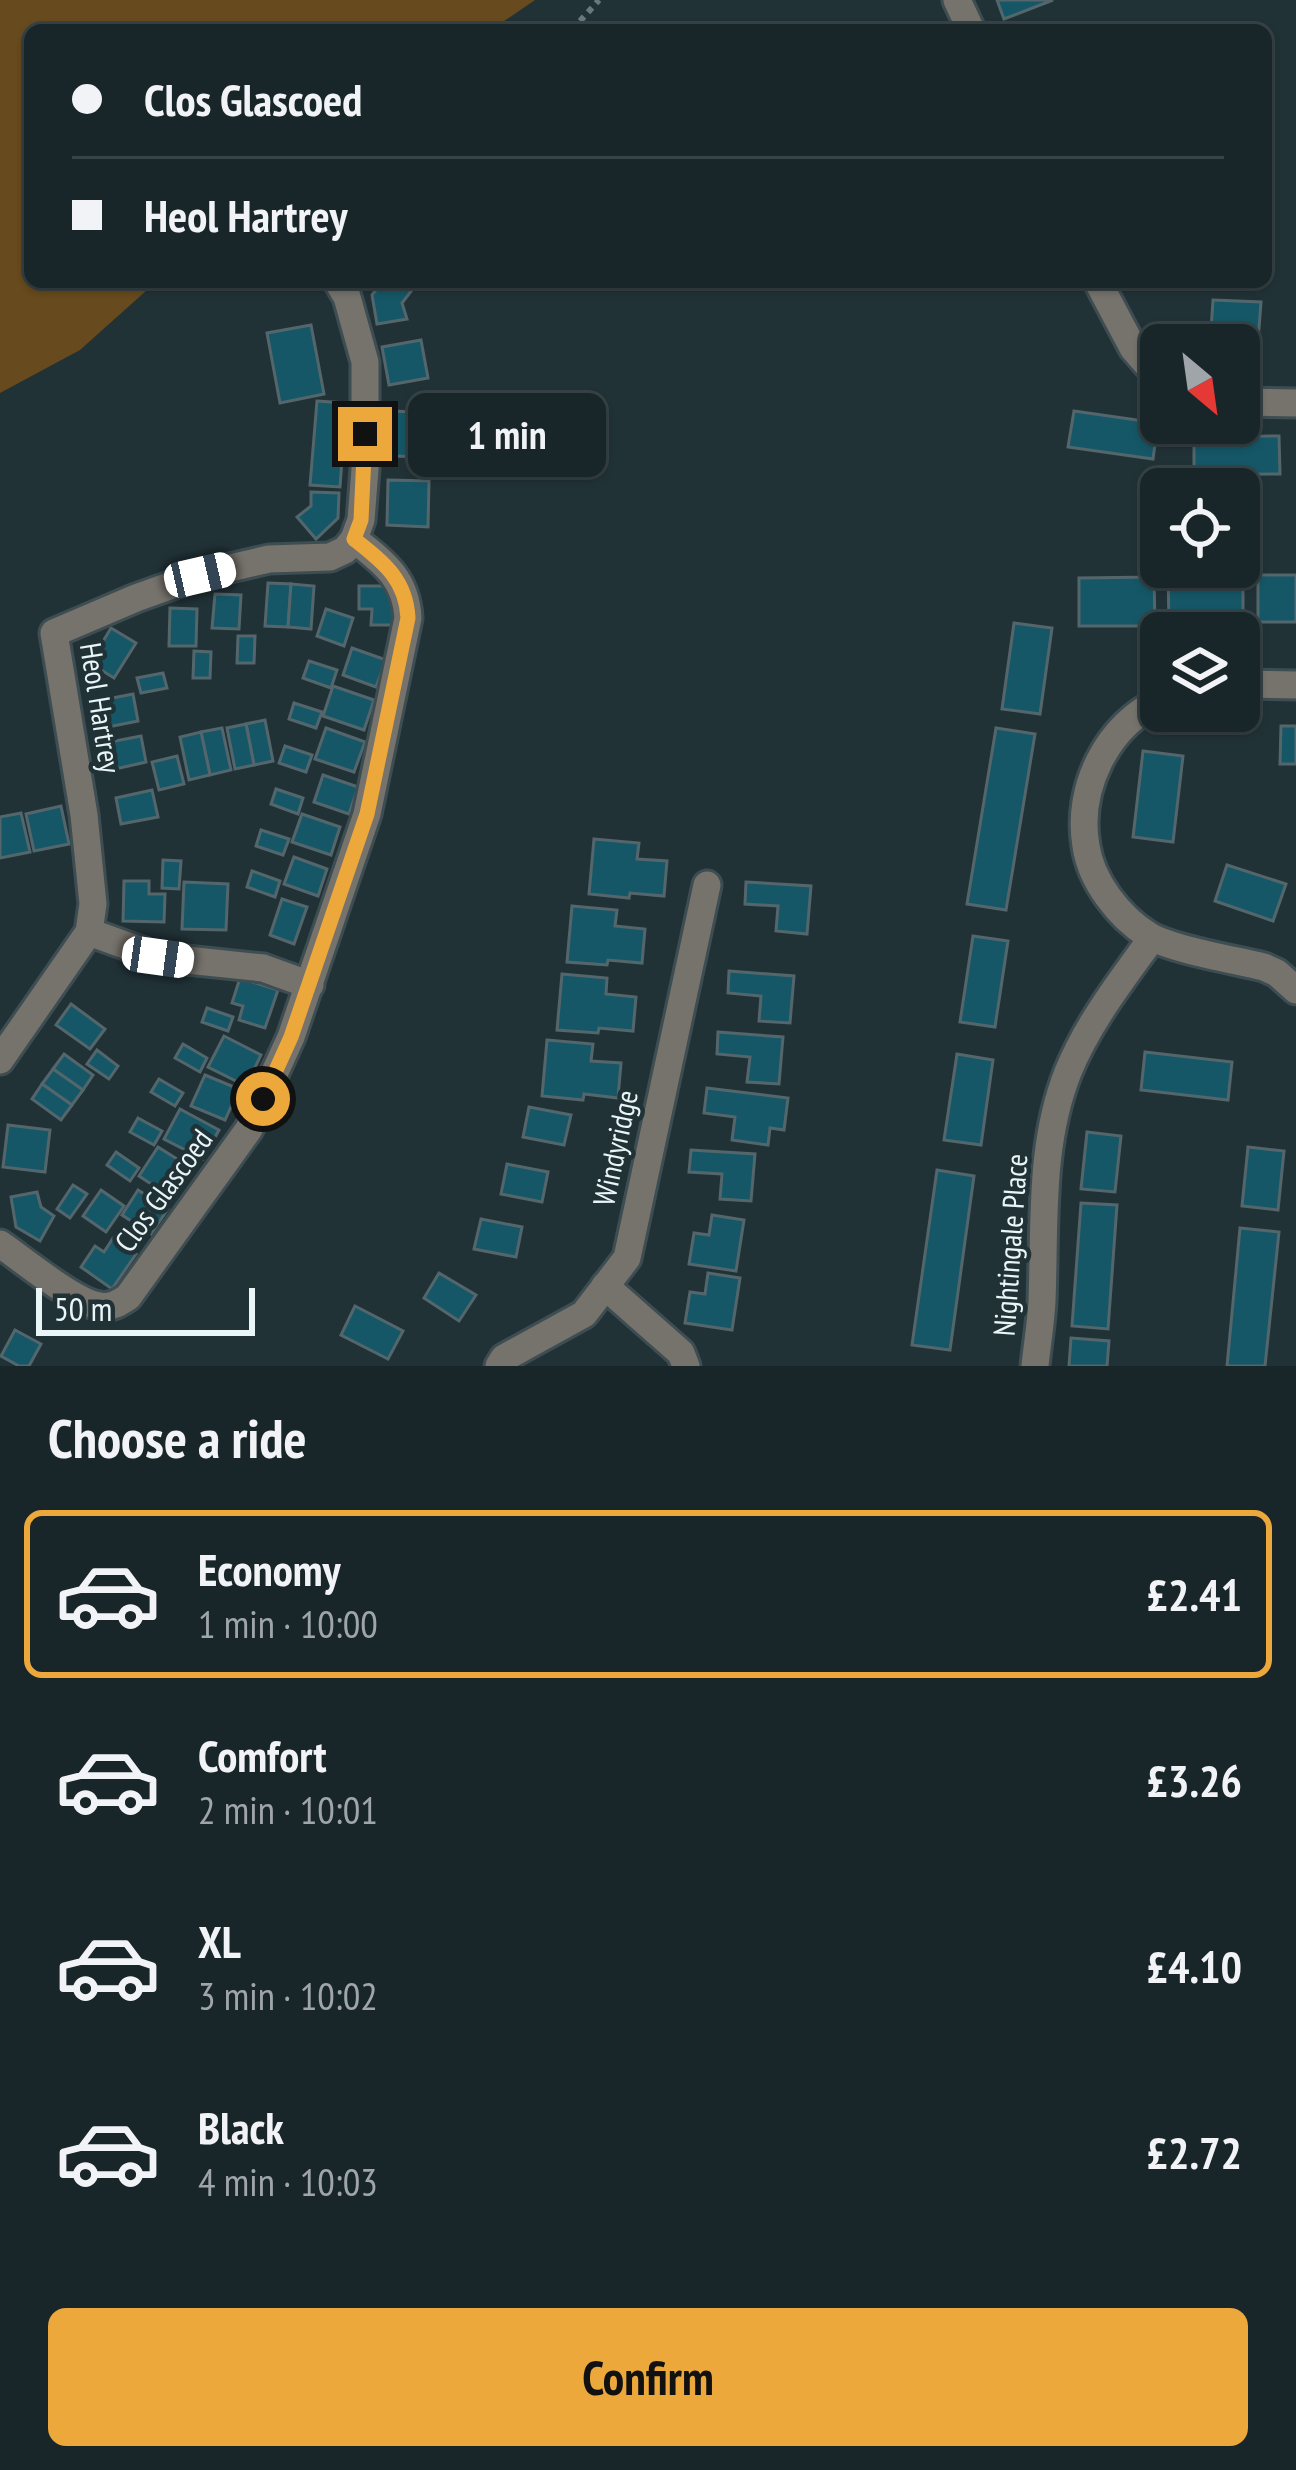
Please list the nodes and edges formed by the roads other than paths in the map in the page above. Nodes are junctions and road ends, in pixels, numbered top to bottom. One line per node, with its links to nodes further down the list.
1 (341, 288): 6 (street)
2 (1101, 288): 3 (street)
3 (1140, 356)
4 (1260, 402): 5 (street)
5 (1296, 403)
6 (354, 539): 11 (street, Heol Hartrey); 13 (street, Clos Glascoed)
7 (1260, 684): 8 (street)
8 (1296, 685)
9 (1140, 714): 12 (street)
10 (706, 885): 17 (street, Windyridge)
11 (88, 932): 13 (street); 15 (street)
12 (1152, 938): 14 (street); 20 (street, Nightingale Place)
13 (310, 985): 16 (street, Clos Glascoed)
14 (1296, 989)
15 (0, 1060)
16 (0, 1244)
17 (605, 1286): 18 (street, Windyridge); 19 (street)
18 (499, 1366)
19 (686, 1366)
20 (1035, 1366)

